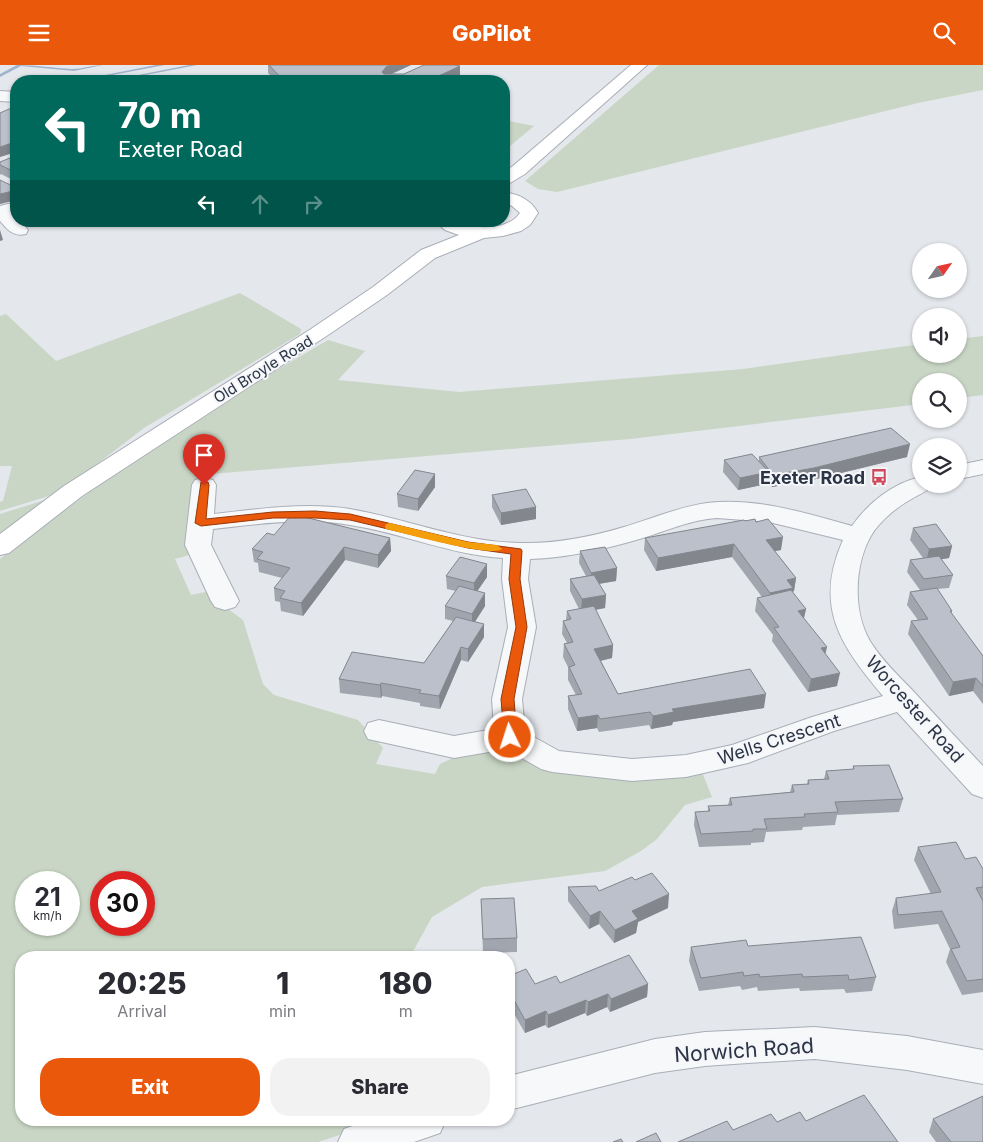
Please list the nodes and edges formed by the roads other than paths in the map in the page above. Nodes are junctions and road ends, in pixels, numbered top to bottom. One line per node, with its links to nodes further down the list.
1 (640, 65): 2 (main road)
2 (519, 170): 3 (main road); 4 (main road)
3 (510, 175)
4 (510, 189)
5 (510, 199): 12 (main road)
6 (10, 209): 7 (street)
7 (10, 221)
8 (16, 227): 11 (street)
9 (444, 227): 13 (main road, Old Broyle Road)
10 (457, 227): 12 (main road)
11 (19, 230)
12 (482, 232): 13 (main road, Old Broyle Road)
13 (428, 254): 20 (main road, Old Broyle Road)
14 (983, 467): 15 (street)
15 (967, 470)
16 (204, 485): 18 (street)
17 (912, 489): 19 (street, Worcester Road)
18 (201, 523): 21 (street); 22 (street)
19 (857, 536): 21 (street); 23 (street, Worcester Road)
20 (0, 547)
21 (517, 551): 25 (street)
22 (225, 601)
23 (904, 700): 25 (street, Wells Crescent); 26 (street, Worcester Road)
24 (378, 731): 25 (street)
25 (510, 737)
26 (983, 786)
27 (983, 1067): 28 (street, Norwich Road)
28 (515, 1091)
29 (407, 1126): 30 (street)
30 (358, 1142)

